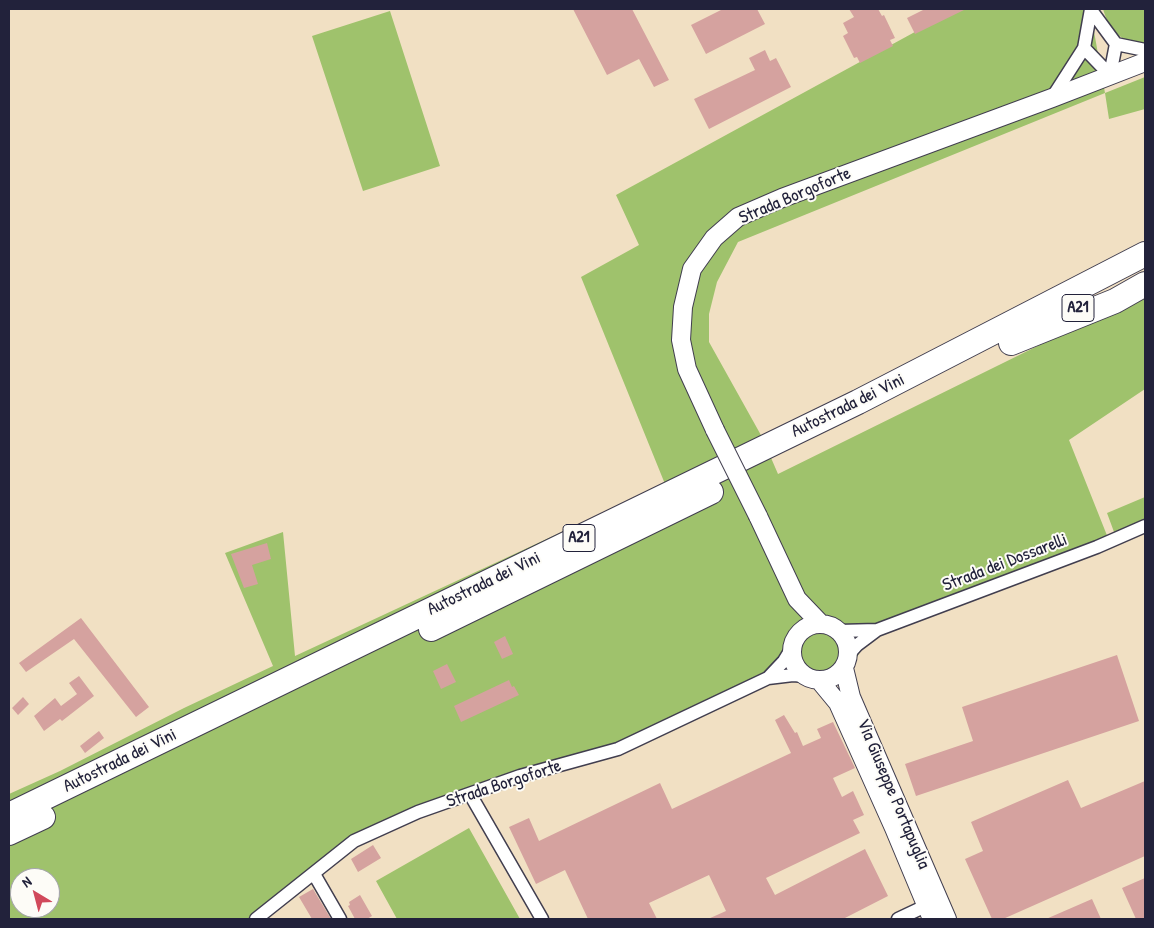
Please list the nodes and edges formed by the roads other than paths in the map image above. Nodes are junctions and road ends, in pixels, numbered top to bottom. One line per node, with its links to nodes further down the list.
1 (1091, 9): 2 (street); 3 (street)
2 (1116, 44): 4 (street); 6 (street)
3 (1084, 48): 6 (street); 7 (street)
4 (1145, 50)
5 (1145, 62): 6 (main road, Strada Borgoforte)
6 (1110, 76): 7 (main road, Strada Borgoforte)
7 (1052, 98): 13 (main road, Strada Borgoforte, bridge)
8 (1145, 254): 22 (highway, Autostrada dei Vini / A21)
9 (1145, 273): 11 (highway, Autostrada dei Vini / A21)
10 (1145, 284): 11 (highway)
11 (1011, 343): 23 (highway, Autostrada dei Vini / A21)
12 (1145, 526): 16 (street, Strada dei Dossarelli)
13 (797, 599): 14 (main road); 17 (main road)
14 (820, 624): 15 (main road); 17 (main road)
15 (839, 630): 16 (street, Strada dei Dossarelli); 18 (main road)
16 (877, 630): 18 (street, Strada dei Dossarelli)
17 (795, 640): 19 (street, Strada Borgoforte); 20 (main road)
18 (846, 662): 20 (main road); 25 (main road, Via Giuseppe Portapuglia)
19 (768, 678): 20 (street, Strada Borgoforte); 21 (street, Strada Borgoforte)
20 (812, 678): 25 (main road, Via Giuseppe Portapuglia)
21 (470, 794): 24 (street, Strada Borgoforte); 28 (street)
22 (9, 815)
23 (9, 834)
24 (314, 874): 26 (street, Strada Borgoforte); 27 (street)
25 (932, 908): 29 (street); 30 (main road, Via Giuseppe Portapuglia)
26 (257, 919)
27 (340, 919)
28 (542, 919)
29 (898, 919)
30 (947, 919)

